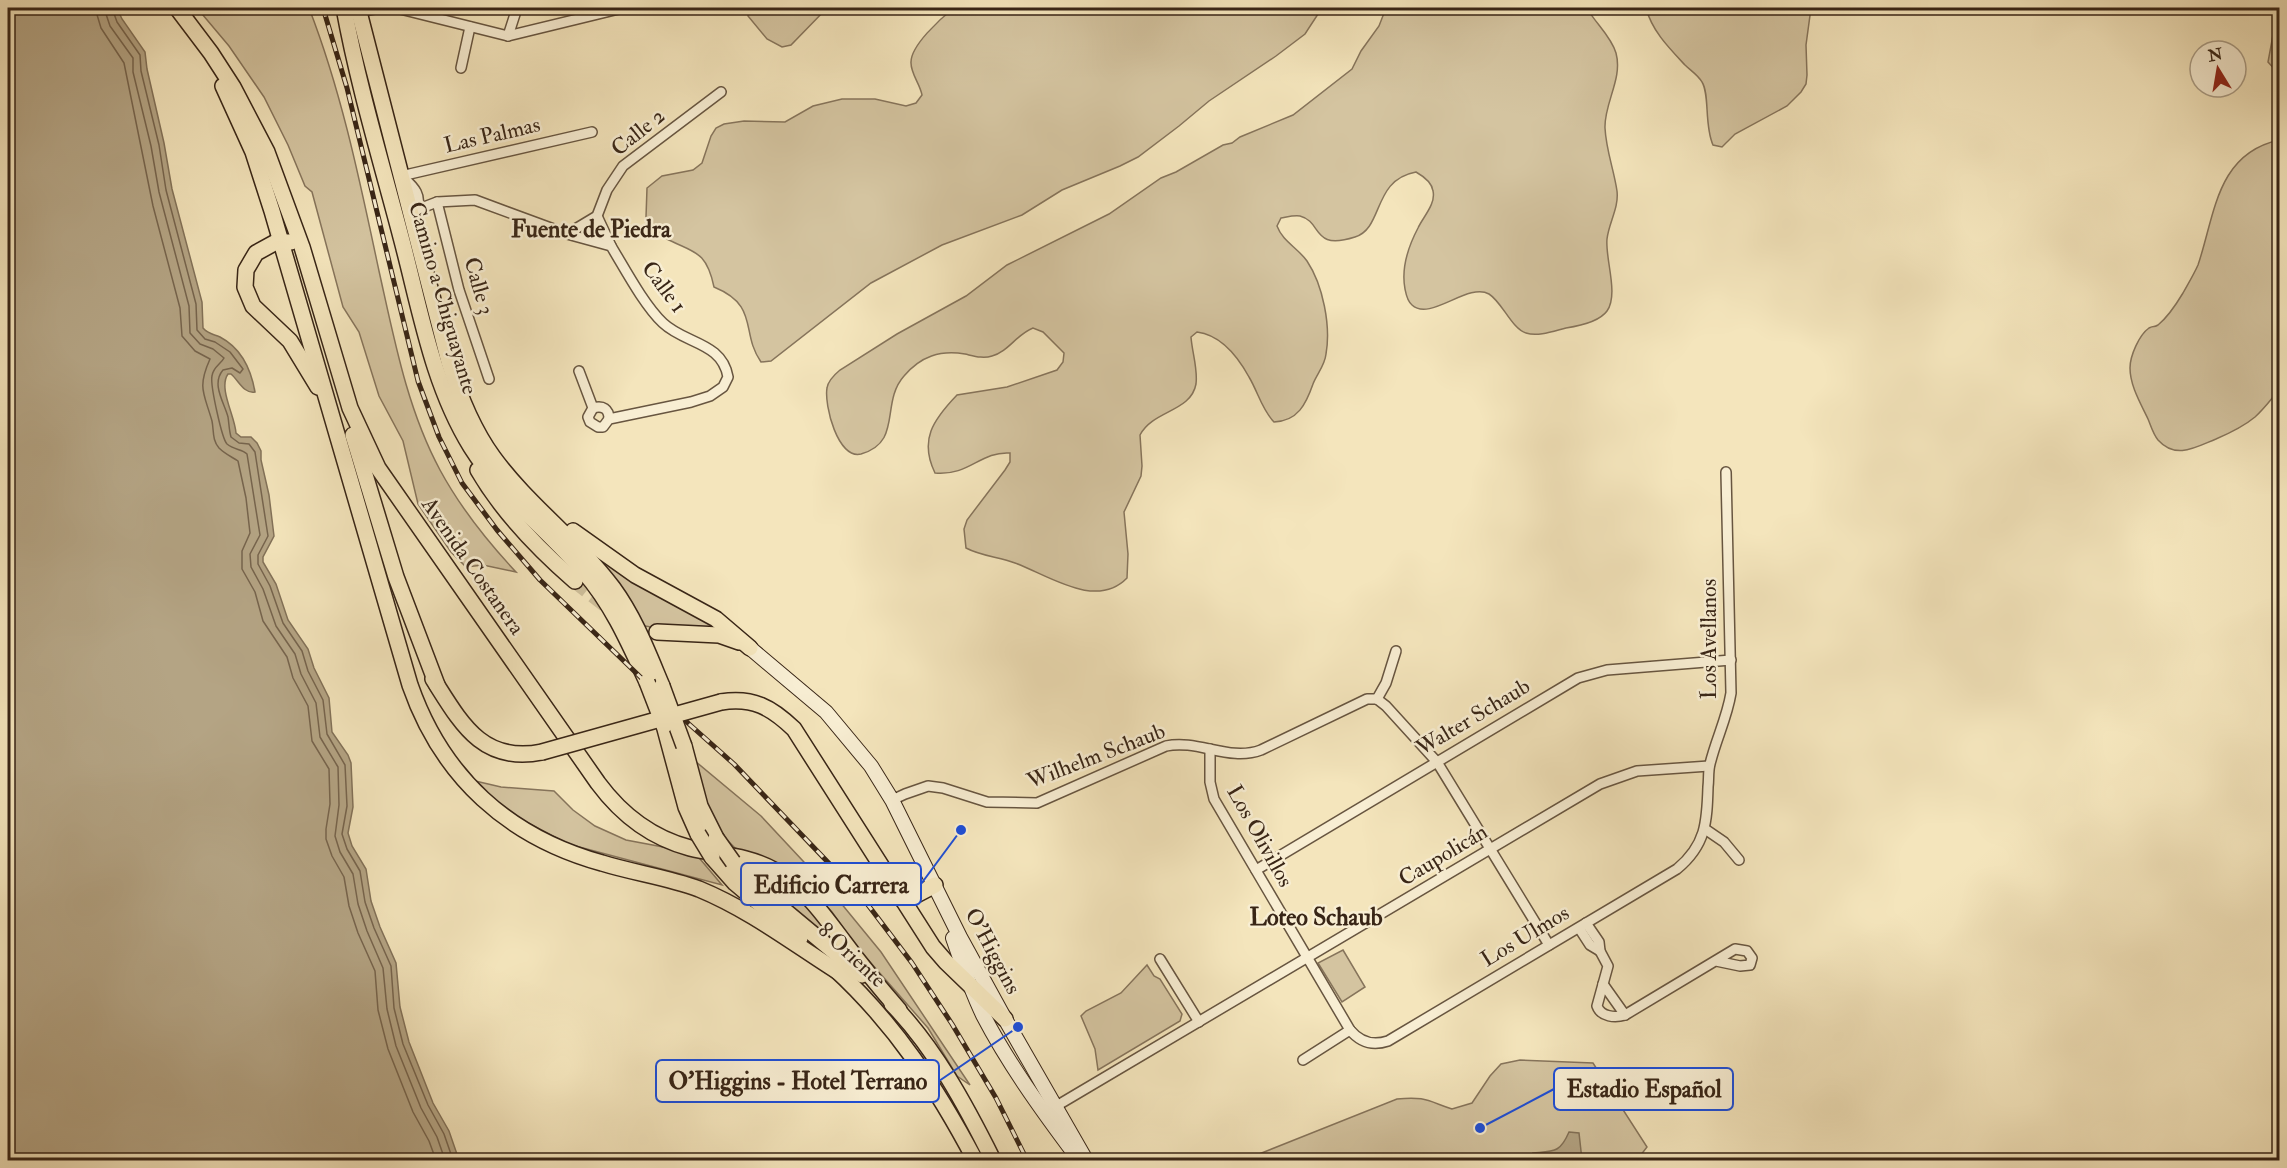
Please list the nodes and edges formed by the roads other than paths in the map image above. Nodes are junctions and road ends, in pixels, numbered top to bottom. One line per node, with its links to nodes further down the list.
1 (176, 8): 19 (main road, Avenida Costanera); 21 (main road, Avenida Costanera)
2 (379, 8): 6 (street)
3 (396, 8): 8 (street)
4 (517, 8): 9 (street)
5 (622, 8): 7 (street)
6 (354, 9): 13 (main road, Camino a Chiguayante); 14 (main road, Camino a Chiguayante)
7 (610, 9): 9 (street)
8 (470, 27): 9 (street); 10 (street)
9 (508, 36)
10 (461, 68)
11 (721, 92): 17 (street, Calle 2)
12 (592, 132): 13 (street, Las Palmas)
13 (402, 176): 16 (main road, Camino a Chiguayante)
14 (391, 197): 16 (main road); 25 (main road, Camino a Chiguayante)
15 (437, 202): 16 (street); 18 (street); 23 (street, Calle 3)
16 (415, 207): 30 (main road, Camino a Chiguayante)
17 (597, 216): 18 (street); 20 (street)
18 (567, 234): 20 (street)
19 (281, 241): 21 (main road); 28 (main road, Avenida Costanera); 28 (main road)
20 (611, 246): 27 (street, Calle 1)
21 (302, 247): 24 (main road, Avenida Costanera)
22 (579, 370): 26 (street, Calle 1)
23 (489, 379)
24 (346, 396): 40 (main road); 60 (main road, Avenida Costanera)
25 (446, 399): 31 (main road, Camino a Chiguayante); 33 (main road)
26 (593, 408): 27 (street); 27 (street, Calle 1)
27 (609, 419)
28 (334, 420): 32 (main road, Avenida Costanera)
29 (1726, 472): 39 (street, Los Avellanos)
30 (530, 499): 31 (main road, Camino a Chiguayante); 34 (main road)
31 (579, 557): 57 (main road, 8 Oriente, bridge); 60 (main road, 8 Oriente, bridge)
32 (374, 561): 40 (main road); 57 (main road, Avenida Costanera)
33 (575, 581)
34 (707, 613): 36 (main road); 37 (main road)
35 (657, 632): 36 (main road)
36 (697, 634): 37 (main road)
37 (750, 648): 45 (main road, O'Higgins)
38 (1396, 651): 41 (street)
39 (1731, 660): 43 (street, Walter Schaub); 44 (street, Los Avellanos)
40 (437, 686): 51 (main road, bridge)
41 (1377, 699): 42 (street, Wilhelm Schaub); 43 (street)
42 (1210, 749): 45 (street, Wilhelm Schaub); 49 (street, Los Olivillos)
43 (1437, 762): 47 (street); 49 (street, Walter Schaub)
44 (1709, 766): 46 (street, Los Avellanos); 47 (street, Caupolicán)
45 (892, 800): 50 (main road, O'Higgins)
46 (1705, 829): 48 (street); 52 (street, Los Ulmos)
47 (1490, 849): 53 (street); 54 (street, Caupolicán)
48 (1738, 860)
49 (1256, 870): 54 (street, Los Olivillos)
50 (934, 885): 51 (main road); 59 (main road, O'Higgins); 62 (main road, O'Higgins)
51 (900, 898): 59 (main road)
52 (1583, 925): 53 (street, Los Ulmos); 58 (street)
53 (1549, 945): 64 (street, Los Ulmos)
54 (1308, 958): 63 (street, Caupolicán); 64 (street, Los Olivillos)
55 (1160, 960): 63 (street)
56 (1716, 961): 61 (street)
57 (840, 973): 67 (main road, 8 Oriente)
58 (1603, 984): 61 (street); 61 (street)
59 (970, 986): 62 (main road); 66 (main road, O'Higgins)
60 (898, 1010): 68 (main road, 8 Oriente)
61 (1625, 1015)
62 (1005, 1019): 66 (main road, O'Higgins)
63 (1199, 1022): 66 (street, Caupolicán)
64 (1350, 1030): 65 (street)
65 (1303, 1060)
66 (1049, 1110): 69 (main road, O'Higgins); 70 (main road, O'Higgins)
67 (975, 1161)
68 (993, 1161)
69 (1080, 1161)
70 (1086, 1161)

